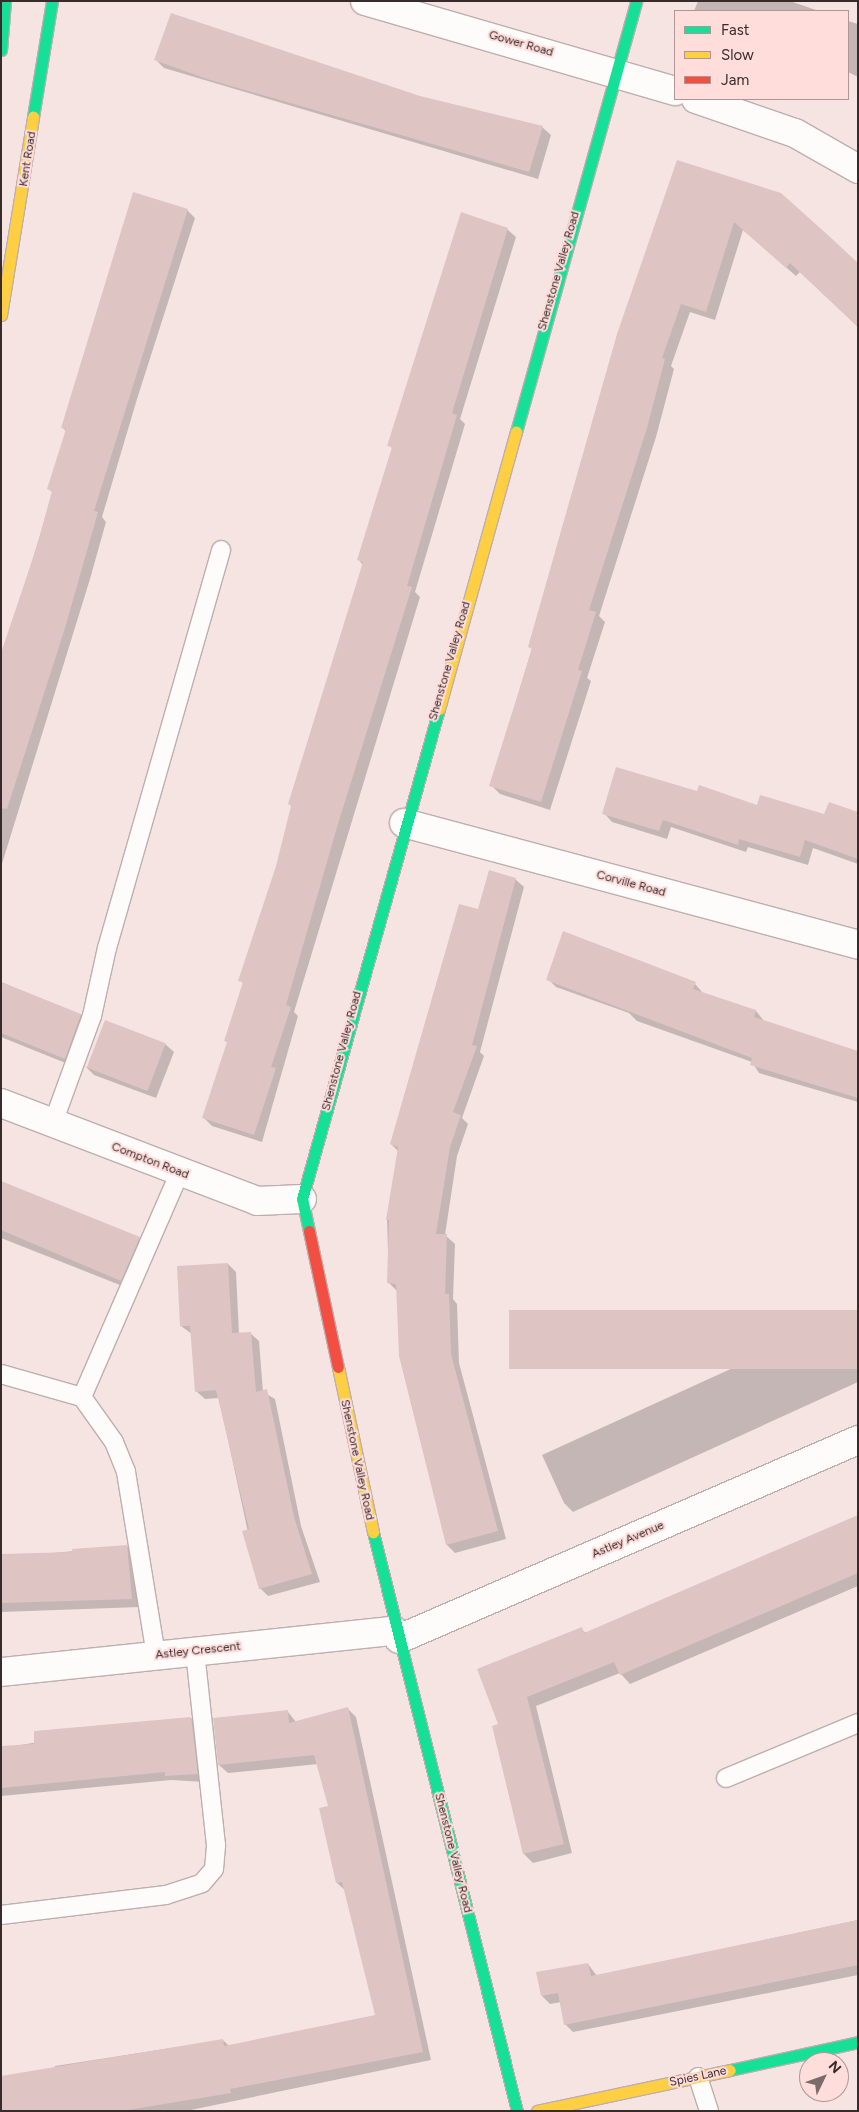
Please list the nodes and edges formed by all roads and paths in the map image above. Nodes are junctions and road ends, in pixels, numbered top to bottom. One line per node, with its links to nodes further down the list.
1 (5, 1): 5 (street)
2 (52, 1): 10 (street, Kent Road)
3 (365, 1): 6 (street, Gower Road)
4 (636, 1): 6 (street, Shenstone Valley Road)
5 (1, 50)
6 (616, 71): 7 (street, Gower Road); 12 (street, Shenstone Valley Road)
7 (674, 92)
8 (699, 100): 9 (street)
9 (858, 169)
10 (1, 315)
11 (221, 550): 15 (lane)
12 (404, 823): 13 (street, Corville Road); 17 (street, Shenstone Valley Road)
13 (858, 945)
14 (1, 1104): 15 (street, Compton Road)
15 (53, 1123): 16 (street, Compton Road)
16 (180, 1172): 17 (street, Compton Road); 19 (lane)
17 (302, 1199): 21 (street, Shenstone Valley Road)
18 (1, 1374): 19 (lane)
19 (82, 1397): 23 (lane)
20 (858, 1440): 21 (street, Astley Avenue)
21 (396, 1635): 22 (street, Astley Crescent); 30 (street, Shenstone Valley Road)
22 (195, 1652): 23 (street, Astley Crescent); 27 (lane)
23 (156, 1656): 24 (street, Astley Crescent)
24 (1, 1672)
25 (858, 1723): 26 (lane)
26 (726, 1778)
27 (1, 1915)
28 (858, 2042): 29 (street, Spies Lane)
29 (698, 2077): 31 (street, Spies Lane); 32 (lane)
30 (517, 2111)
31 (537, 2111)
32 (709, 2111)

